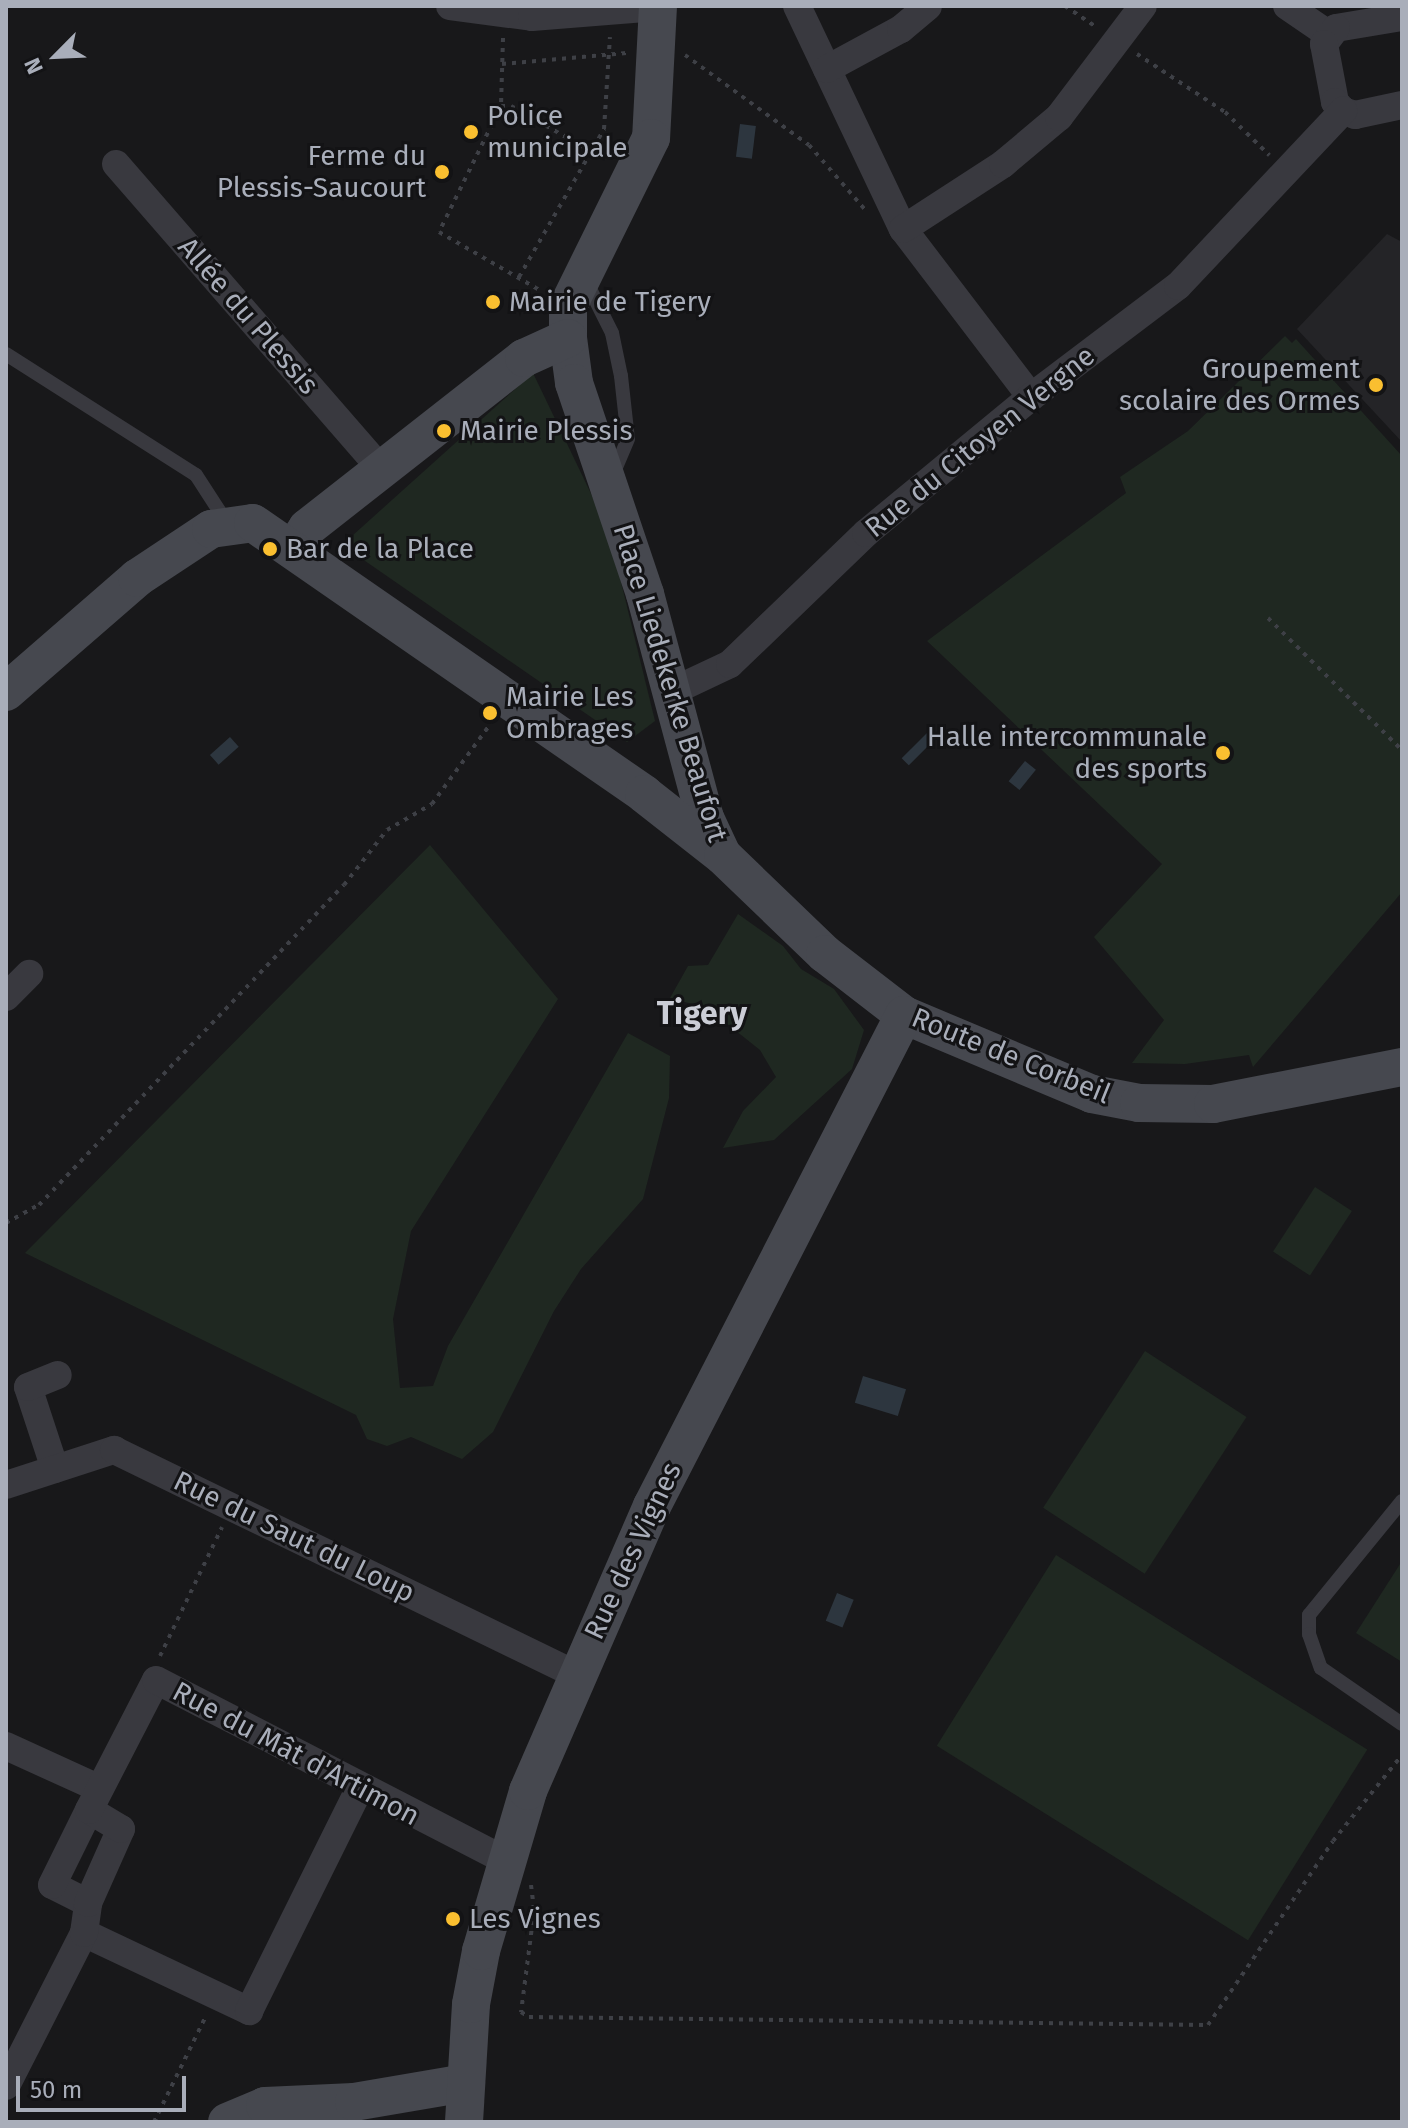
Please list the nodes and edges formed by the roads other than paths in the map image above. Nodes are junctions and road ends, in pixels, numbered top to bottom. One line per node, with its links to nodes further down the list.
1 (450, 6): 2 (street)
2 (658, 6): 14 (street, Place Liedekerke Beaufort)
3 (797, 6): 9 (street)
4 (928, 6): 9 (street)
5 (1143, 6): 13 (street)
6 (1287, 6): 8 (street)
7 (1402, 17): 8 (street)
8 (1328, 34): 11 (street)
9 (827, 69): 13 (street)
10 (1402, 105): 11 (street)
11 (1343, 111): 17 (street, Rue du Citoyen Vergne)
12 (116, 164): 18 (street, Allée du Plessis)
13 (903, 229): 17 (street)
14 (584, 276): 15 (street, Place Liedekerke Beaufort); 19 (lane)
15 (568, 338): 18 (street); 19 (street, Place Liedekerke Beaufort)
16 (6, 354): 20 (lane)
17 (1031, 397): 22 (street, Rue du Citoyen Vergne)
18 (380, 468): 21 (street)
19 (608, 485): 22 (street, Place Liedekerke Beaufort)
20 (227, 523): 21 (street, Place Liedekerke Beaufort); 23 (street)
21 (293, 549): 24 (street, Place Liedekerke Beaufort)
22 (673, 691): 24 (street, Place Liedekerke Beaufort)
23 (6, 692)
24 (723, 856): 27 (street, Route de Corbeil)
25 (29, 974): 26 (street)
26 (6, 997)
27 (904, 1015): 28 (street, Route de Corbeil); 34 (street, Rue des Vignes)
28 (1402, 1067)
29 (58, 1375): 30 (street)
30 (17, 1388): 31 (street)
31 (55, 1469): 32 (street, Rue du Saut du Loup); 34 (street, Rue du Saut du Loup)
32 (6, 1485)
33 (1402, 1501): 35 (lane)
34 (575, 1674): 39 (street, Rue des Vignes)
35 (1402, 1724)
36 (6, 1746): 38 (street)
37 (359, 1789): 38 (street, Rue du Mât d'Artimon); 39 (street, Rue du Mât d'Artimon); 41 (street)
38 (94, 1799): 40 (street); 40 (street, Rue du Mât d'Artimon)
39 (514, 1867): 42 (street, Rue des Vignes)
40 (88, 1903): 41 (street)
41 (84, 1933): 43 (street)
42 (465, 2083): 44 (street); 47 (street, Rue des Vignes)
43 (6, 2086)
44 (354, 2102): 45 (street); 46 (street)
45 (409, 2121)
46 (227, 2122)
47 (464, 2122)

